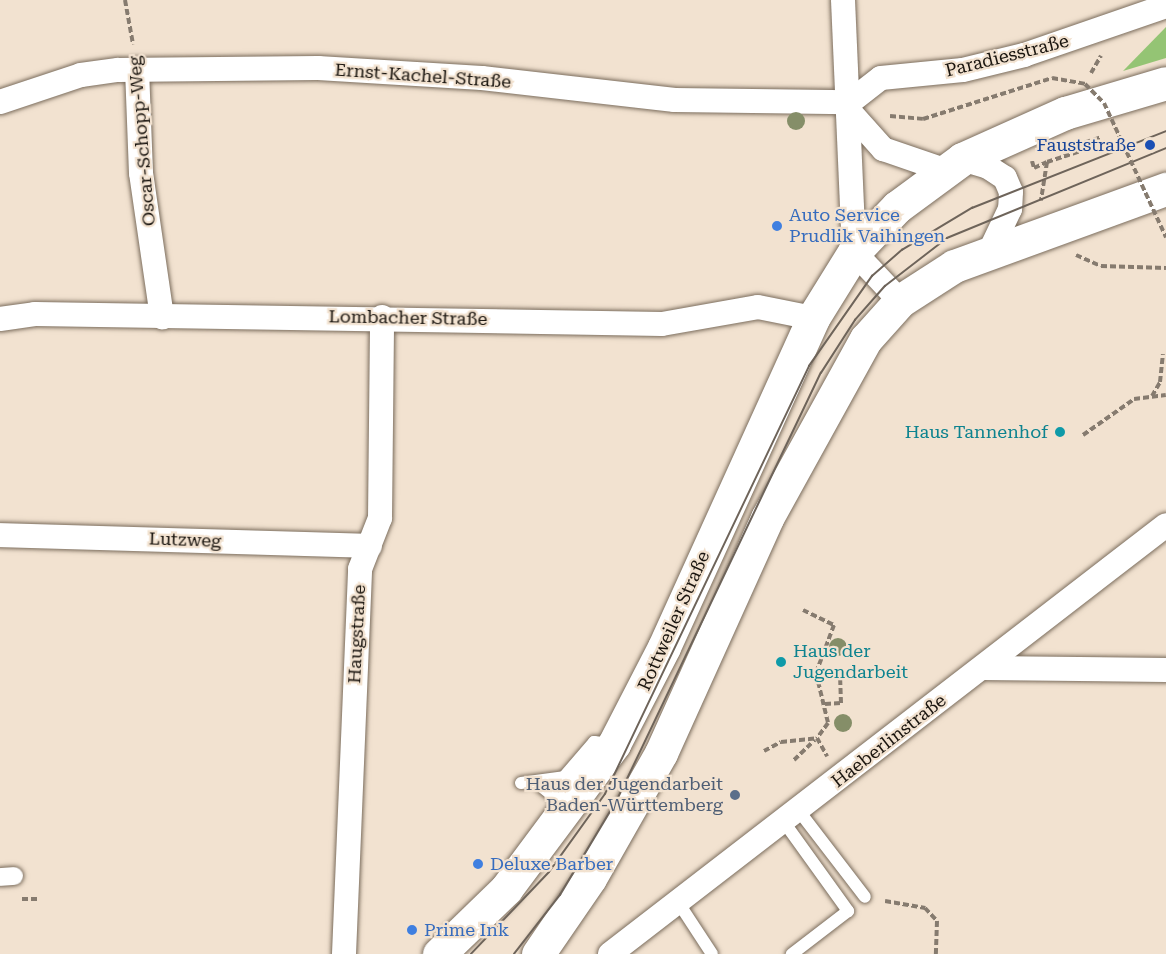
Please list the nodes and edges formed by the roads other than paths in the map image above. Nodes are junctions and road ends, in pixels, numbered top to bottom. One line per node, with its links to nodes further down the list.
1 (843, 0): 6 (street)
2 (1166, 6): 6 (street, Paradiesstraße)
3 (137, 69): 5 (street, Ernst-Kachel-Straße); 6 (street, Ernst-Kachel-Straße); 12 (street, Oscar-Schopp-Weg)
4 (1166, 83): 7 (main road, Rottweiler Straße)
5 (0, 102)
6 (850, 107): 7 (street); 10 (street)
7 (953, 164): 9 (street); 10 (main road, Rottweiler Straße)
8 (1166, 189): 9 (main road)
9 (990, 251): 11 (main road)
10 (854, 252): 11 (street); 14 (main road, Rottweiler Straße)
11 (900, 301): 30 (main road)
12 (162, 317): 13 (street, Lombacher Straße); 15 (street, Lombacher Straße)
13 (382, 317): 14 (street, Lombacher Straße); 18 (street, Haugstraße)
14 (813, 318): 21 (main road, Rottweiler Straße)
15 (0, 319)
16 (1166, 525): 19 (street, Haeberlinstraße)
17 (0, 535): 18 (street, Lutzweg)
18 (370, 546): 28 (street, Haugstraße)
19 (982, 668): 20 (street); 25 (street, Haeberlinstraße)
20 (1166, 670)
21 (614, 744): 22 (lane); 24 (main road, Rottweiler Straße)
22 (536, 782): 23 (lane); 24 (lane)
23 (521, 783)
24 (568, 808): 29 (main road, Rottweiler Straße)
25 (791, 817): 26 (lane); 27 (street, Haeberlinstraße); 33 (lane)
26 (865, 897)
27 (678, 902): 31 (street, Haeberlinstraße); 32 (lane)
28 (344, 954)
29 (439, 954)
30 (538, 954)
31 (610, 954)
32 (712, 954)
33 (792, 954)

